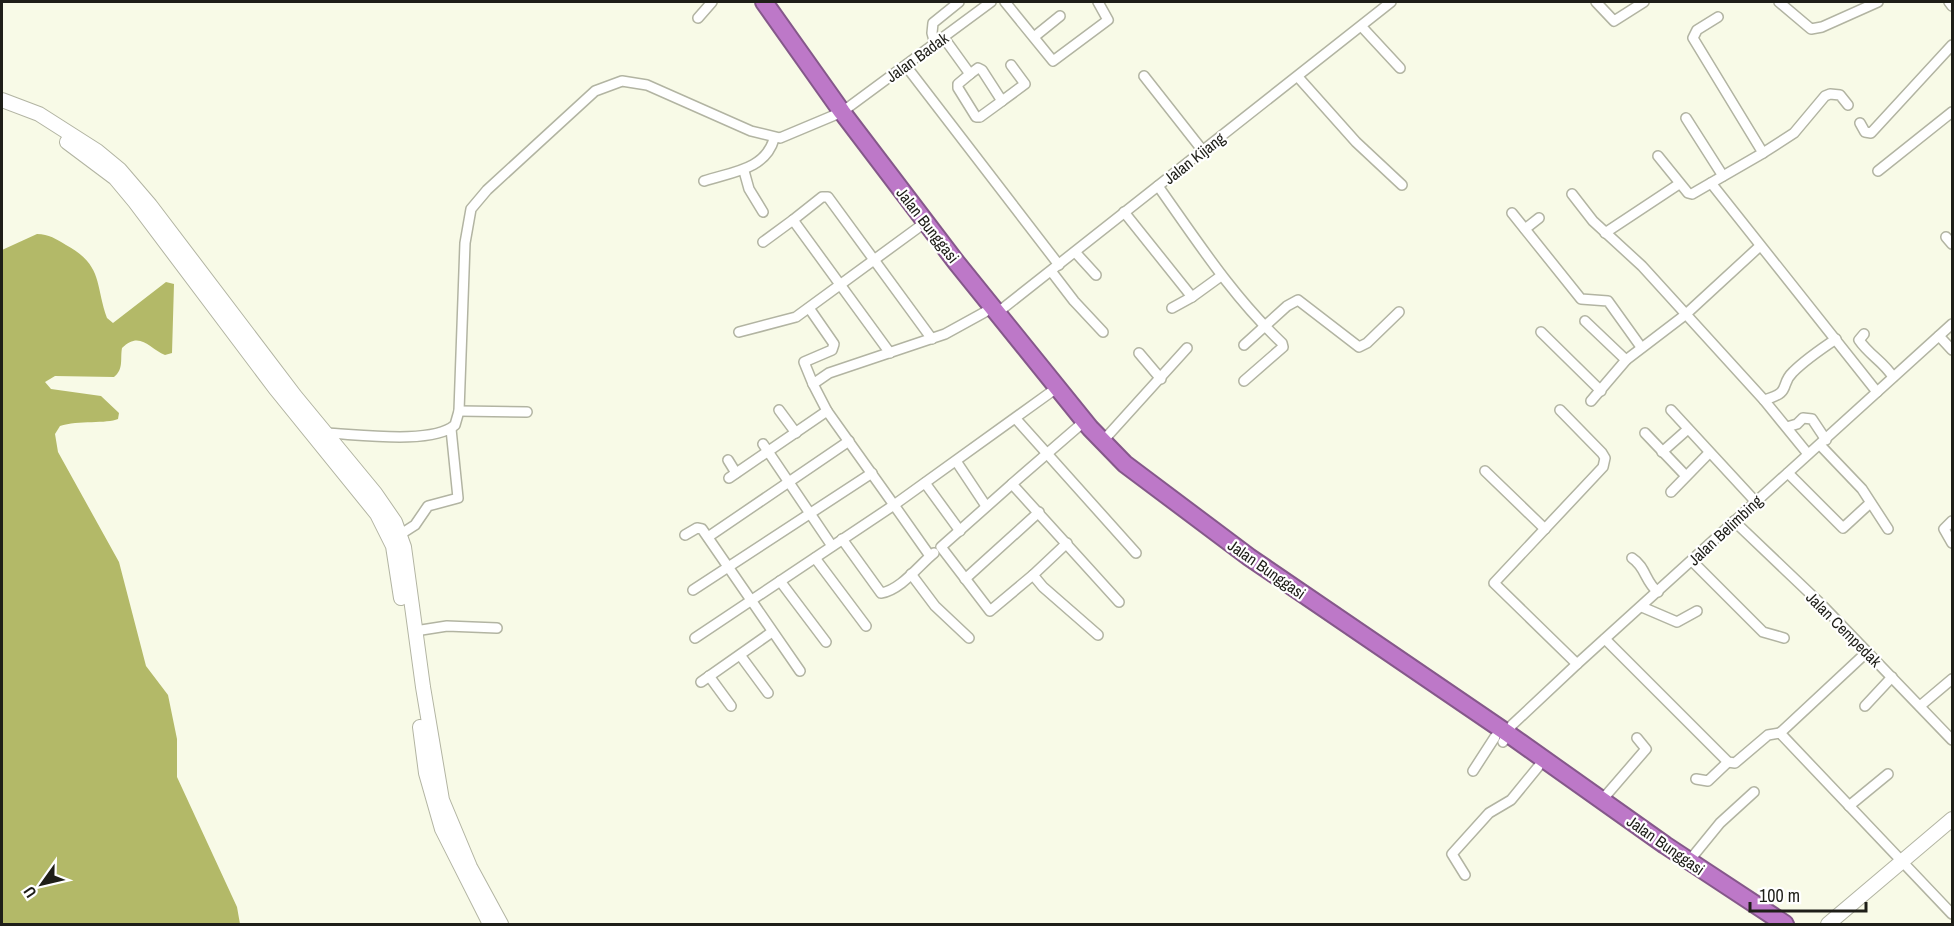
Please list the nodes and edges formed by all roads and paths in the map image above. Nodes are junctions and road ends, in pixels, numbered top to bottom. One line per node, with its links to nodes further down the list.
1 (712, 2): 19 (street)
2 (754, 2): 35 (highway)
3 (764, 2): 35 (highway)
4 (959, 2): 23 (street)
5 (971, 2): 16 (street)
6 (991, 2): 16 (street, Jalan Badak)
7 (1005, 2): 22 (street)
8 (1098, 2): 22 (street)
9 (1391, 2): 20 (street, Jalan Kijang)
10 (1596, 2): 11 (street)
11 (1644, 2)
12 (1779, 2): 13 (street)
13 (1878, 2)
14 (1949, 2): 15 (street)
15 (1953, 6)
16 (978, 12): 21 (street, Jalan Badak)
17 (1060, 16): 22 (street)
18 (1718, 17): 40 (street)
19 (698, 18)
20 (1362, 27): 27 (street); 30 (street, Jalan Kijang)
21 (944, 38): 23 (street, Jalan Badak); 28 (street)
22 (1034, 38)
23 (935, 44): 26 (street, Jalan Badak)
24 (1953, 45): 37 (street)
25 (1011, 65): 31 (street)
26 (906, 66): 35 (street, Jalan Badak); 63 (street)
27 (1400, 68)
28 (970, 74): 31 (street); 31 (street)
29 (1144, 76): 39 (street)
30 (1298, 77): 39 (street, Jalan Kijang); 48 (street)
31 (1002, 101)
32 (1848, 105): 40 (street)
33 (12, 108): 98 (street)
34 (1953, 112): 43 (street)
35 (839, 113): 38 (street, Jalan Badak); 56 (highway, Jalan Bunggasi); 70 (highway, Jalan Bunggasi)
36 (1686, 118): 44 (street)
37 (1860, 123)
38 (774, 139): 42 (street); 104 (street)
39 (1203, 151): 49 (street, Jalan Kijang)
40 (1763, 153): 44 (street)
41 (1658, 156): 47 (street)
42 (744, 171): 45 (street); 52 (street)
43 (1878, 171)
44 (1722, 176): 46 (street)
45 (704, 181)
46 (1711, 183): 47 (street); 60 (street)
47 (1679, 184): 58 (street)
48 (1402, 185)
49 (1158, 186): 51 (street, Jalan Kijang); 65 (street)
50 (1572, 194): 58 (street)
51 (1124, 212): 61 (street, Jalan Kijang); 67 (street)
52 (763, 213)
53 (1512, 213): 57 (street)
54 (1539, 218): 57 (street)
55 (793, 220): 59 (street); 62 (street); 66 (street)
56 (919, 227): 62 (street); 70 (highway, Jalan Bunggasi)
57 (1526, 230): 84 (street)
58 (1605, 233): 72 (street)
59 (763, 242)
60 (1760, 246): 72 (street); 82 (street)
61 (1076, 252): 63 (street, Jalan Kijang); 64 (street)
62 (875, 259): 66 (street); 81 (street)
63 (1055, 268): 70 (street, Jalan Kijang); 77 (street)
64 (1096, 275)
65 (1221, 276): 67 (street); 75 (street)
66 (842, 285): 68 (street); 87 (street)
67 (1192, 297): 69 (street)
68 (809, 308): 76 (street); 94 (street)
69 (1172, 308)
70 (991, 312): 81 (street, Jalan Kijang); 90 (highway, Jalan Bunggasi)
71 (1399, 312): 75 (street)
72 (1685, 315): 84 (street); 99 (street)
73 (1585, 321): 89 (street)
74 (1953, 324): 80 (street, Jalan Belimbing)
75 (1264, 326): 83 (street); 93 (street)
76 (739, 332)
77 (1103, 332)
78 (1541, 332): 95 (street)
79 (1864, 334): 91 (street)
80 (1940, 336): 86 (street); 91 (street, Jalan Belimbing)
81 (932, 339): 87 (street, Jalan Kijang)
82 (1836, 339): 97 (street); 99 (street)
83 (1244, 345)
84 (1641, 347): 89 (street)
85 (1187, 348): 92 (street)
86 (1953, 350)
87 (890, 353): 94 (street, Jalan Kijang)
88 (1139, 353): 92 (street)
89 (1626, 360): 95 (street)
90 (1038, 370): 96 (highway, Jalan Bunggasi); 116 (highway, Jalan Bunggasi)
91 (1893, 377): 97 (street, Jalan Belimbing)
92 (1161, 379): 116 (street)
93 (1244, 381)
94 (813, 384): 105 (street)
95 (1601, 391): 100 (street)
96 (1051, 392): 107 (street); 108 (highway, Jalan Bunggasi)
97 (1877, 392): 117 (street, Jalan Belimbing)
98 (291, 400): 112 (street); 209 (street)
99 (1764, 400): 109 (street)
100 (1591, 401)
101 (779, 410): 113 (street)
102 (1560, 410): 142 (street)
103 (1671, 410): 111 (street)
104 (459, 411): 106 (street); 110 (street)
105 (827, 411): 113 (street); 115 (street)
106 (527, 412)
107 (1016, 419): 122 (street); 124 (street)
108 (1079, 426): 122 (street); 139 (highway, Jalan Bunggasi)
109 (1786, 427): 117 (street); 121 (street)
110 (451, 429): 112 (street); 145 (street)
111 (1688, 429): 119 (street); 120 (street)
112 (326, 433): 145 (street)
113 (796, 433): 118 (street)
114 (1645, 433): 119 (street)
115 (849, 441): 126 (street); 129 (street)
116 (1102, 442): 139 (highway, Jalan Bunggasi)
117 (1823, 442): 121 (street, Jalan Belimbing); 143 (street)
118 (765, 448): 123 (street); 129 (street)
119 (1662, 452): 128 (street)
120 (1709, 453): 128 (street); 133 (street)
121 (1808, 454): 127 (street, Jalan Belimbing)
122 (1047, 456): 131 (street); 153 (street)
123 (728, 460)
124 (956, 461): 130 (street); 136 (street)
125 (1485, 471): 142 (street)
126 (872, 472): 134 (street); 138 (street)
127 (1788, 473): 133 (street, Jalan Belimbing); 135 (street)
128 (1686, 476): 132 (street)
129 (789, 483): 138 (street); 147 (street)
130 (925, 483): 134 (street); 144 (street)
131 (1012, 484): 136 (street); 137 (street)
132 (1671, 492)
133 (1755, 501): 140 (street, Jalan Belimbing)
134 (894, 505): 148 (street); 154 (street)
135 (1868, 505)
136 (986, 506): 144 (street)
137 (1038, 512): 149 (street); 161 (street)
138 (810, 513): 151 (street); 158 (street)
139 (1180, 514): 192 (highway, Jalan Bunggasi)
140 (1734, 521): 157 (street, Jalan Belimbing); 181 (street, Jalan Cempedak)
141 (1953, 521): 150 (street)
142 (1545, 529): 183 (street)
143 (1888, 529)
144 (960, 531): 152 (street)
145 (401, 534): 173 (street)
146 (685, 535): 147 (street)
147 (708, 537): 158 (street)
148 (842, 539): 151 (street); 159 (street)
149 (1067, 543): 160 (street); 166 (street)
150 (1953, 543)
151 (832, 546): 155 (street)
152 (941, 548): 154 (street); 161 (street)
153 (1136, 553)
154 (930, 556): 159 (street)
155 (814, 558): 162 (street); 171 (street)
156 (1632, 558): 164 (street)
157 (1692, 561): 164 (street, Jalan Belimbing); 177 (street)
158 (727, 568): 163 (street); 165 (street)
159 (911, 574): 178 (street)
160 (1033, 575): 168 (street); 175 (street)
161 (965, 579): 168 (street)
162 (780, 581): 165 (street); 180 (street)
163 (693, 590)
164 (1658, 592): 167 (street, Jalan Belimbing)
165 (750, 602): 174 (street); 176 (street)
166 (1119, 602)
167 (1642, 607): 169 (street); 179 (street, Jalan Belimbing)
168 (990, 611): 170 (street)
169 (1697, 611)
170 (998, 620)
171 (866, 626)
172 (497, 628): 173 (street)
173 (415, 631): 210 (street)
174 (772, 632): 182 (street); 184 (street)
175 (1098, 635)
176 (695, 638)
177 (1784, 638)
178 (969, 639)
179 (1605, 639): 183 (street, Jalan Belimbing); 195 (street)
180 (826, 642)
181 (1867, 652): 185 (street, Jalan Cempedak); 191 (street)
182 (740, 655): 187 (street); 189 (street)
183 (1577, 664): 192 (street, Jalan Belimbing)
184 (800, 671)
185 (1892, 677): 188 (street); 190 (street, Jalan Cempedak)
186 (1953, 679): 190 (street)
187 (768, 693)
188 (1866, 705)
189 (731, 706)
190 (1920, 706): 194 (street, Jalan Cempedak)
191 (1780, 733): 195 (street); 202 (street)
192 (1502, 737): 196 (highway, Jalan Bunggasi); 197 (street, Jalan Belimbing); 201 (highway, Jalan Bunggasi)
193 (1637, 738): 201 (street)
194 (1953, 740)
195 (1728, 762): 199 (street)
196 (1538, 767): 204 (highway, Jalan Bunggasi); 207 (street)
197 (1473, 771)
198 (1888, 774): 202 (street)
199 (1696, 779)
200 (1754, 792): 205 (street)
201 (1602, 800): 204 (highway, Jalan Bunggasi)
202 (1849, 806): 206 (street)
203 (1953, 819): 206 (street)
204 (1662, 849): 205 (highway, Jalan Bunggasi); 211 (highway, Jalan Bunggasi)
205 (1689, 861): 212 (highway, Jalan Bunggasi)
206 (1902, 862): 208 (street); 213 (street)
207 (1465, 875)
208 (1953, 914)
209 (490, 924)
210 (501, 924)
211 (1765, 924)
212 (1785, 924)
213 (1828, 924)

